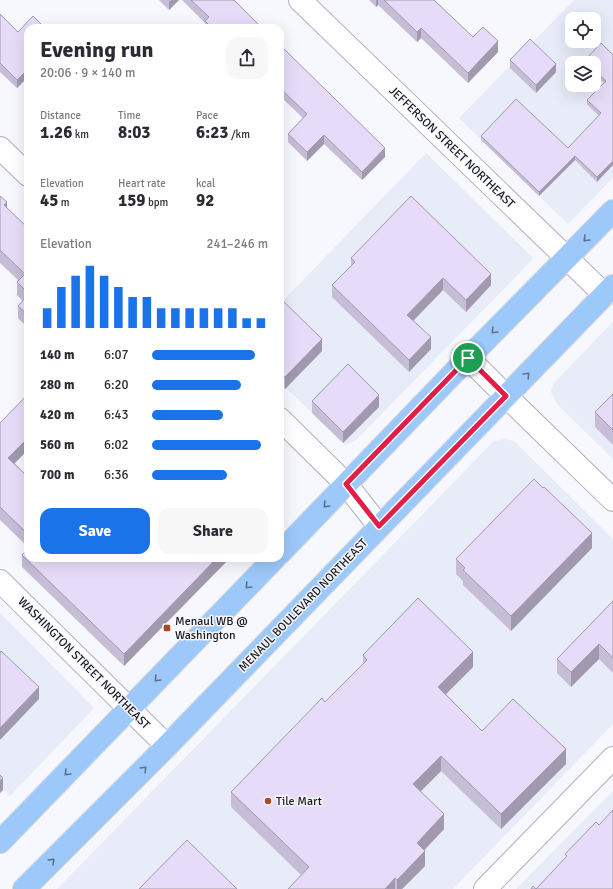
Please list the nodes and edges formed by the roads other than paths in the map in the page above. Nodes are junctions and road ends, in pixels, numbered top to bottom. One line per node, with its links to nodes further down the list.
1 (300, 0): 5 (street, JEFFERSON STREET NORTHEAST)
2 (0, 148): 3 (street)
3 (24, 171)
4 (613, 211): 5 (main road, one-way to 5)
5 (567, 258): 6 (street, JEFFERSON STREET NORTHEAST); 7 (main road, one-way to 7)
6 (609, 290): 8 (main road, MENAUL BOULEVARD NORTHEAST, one-way to 6)
7 (468, 358): 8 (street); 10 (main road)
8 (506, 396): 11 (street); 12 (main road, MENAUL BOULEVARD NORTHEAST)
9 (284, 424): 10 (street)
10 (346, 484): 12 (street); 13 (main road, one-way to 13)
11 (613, 500)
12 (379, 526): 17 (main road, MENAUL BOULEVARD NORTHEAST)
13 (284, 548)
14 (271, 562): 16 (main road, one-way to 16)
15 (0, 580): 16 (street, WASHINGTON STREET NORTHEAST)
16 (130, 708): 17 (street, WASHINGTON STREET NORTHEAST); 19 (main road, one-way to 19)
17 (167, 746): 20 (main road, MENAUL BOULEVARD NORTHEAST, one-way to 17)
18 (613, 758): 21 (street)
19 (0, 842)
20 (24, 889)
21 (485, 889)

